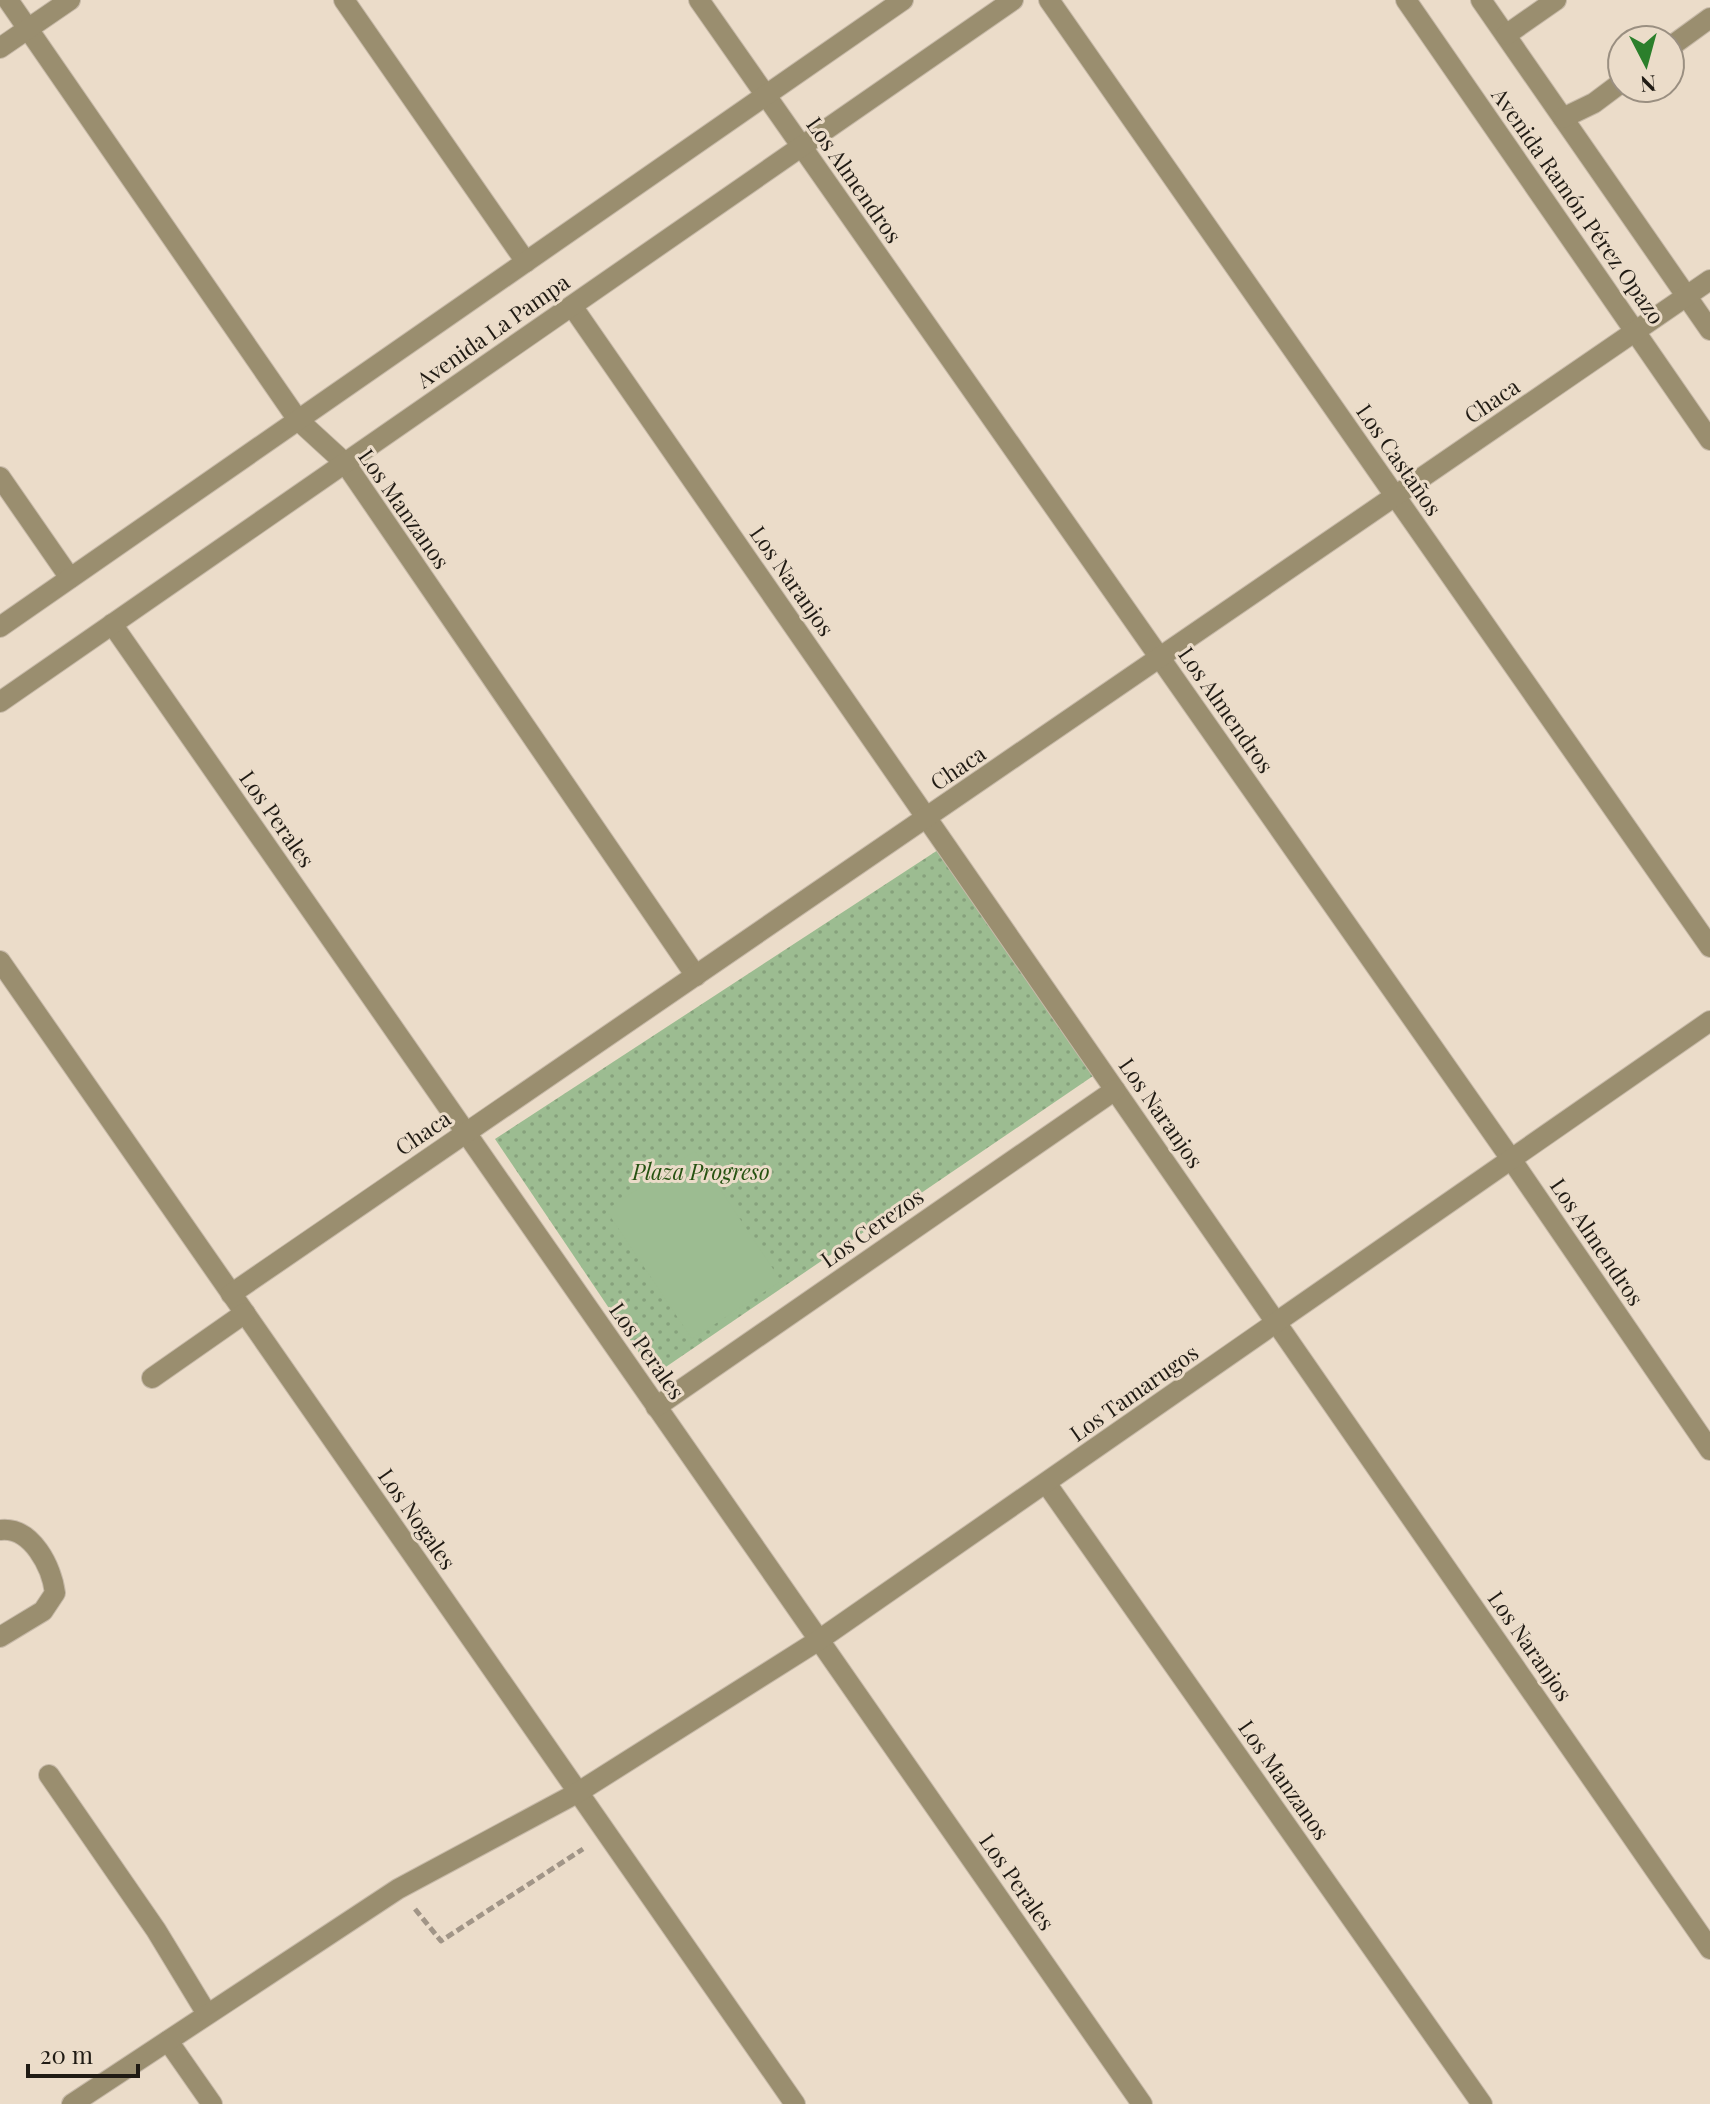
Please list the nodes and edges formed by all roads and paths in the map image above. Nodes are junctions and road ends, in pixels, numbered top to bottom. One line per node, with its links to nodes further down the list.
1 (8, 0): 12 (street, Los Manzanos)
2 (70, 0): 12 (street)
3 (344, 0): 20 (street)
4 (699, 0): 17 (street, Los Almendros)
5 (903, 0): 17 (street, Avenida La Pampa)
6 (1013, 0): 19 (street, Avenida La Pampa)
7 (1049, 0): 30 (street, Los Castaños)
8 (1406, 0): 25 (street, Avenida Ramón Pérez Opazo)
9 (1481, 0): 13 (street, Avenida Ramón Pérez Opazo)
10 (1556, 0): 13 (street)
11 (1710, 18): 14 (street)
12 (28, 29): 15 (street); 26 (street, Los Manzanos)
13 (1506, 35): 18 (street, Avenida Ramón Pérez Opazo)
14 (1686, 35)
15 (0, 48)
16 (1606, 94): 18 (street)
17 (766, 95): 19 (street, Los Almendros); 20 (street, Avenida La Pampa)
18 (1563, 118): 22 (street, Avenida Ramón Pérez Opazo)
19 (802, 147): 23 (street, Avenida La Pampa); 34 (street, Los Almendros)
20 (526, 262): 26 (street, Avenida La Pampa)
21 (1710, 280): 22 (street, Chaca)
22 (1686, 296): 24 (street, Avenida Ramón Pérez Opazo); 25 (street, Chaca)
23 (572, 306): 28 (street, Avenida La Pampa); 36 (street, Los Naranjos)
24 (1710, 330)
25 (1636, 332): 27 (street, Avenida Ramón Pérez Opazo); 30 (street, Chaca)
26 (298, 420): 28 (street, Los Manzanos); 31 (street, Avenida La Pampa)
27 (1710, 440)
28 (345, 463): 32 (street, Avenida La Pampa); 39 (street, Los Manzanos)
29 (0, 477): 31 (street)
30 (1395, 496): 34 (street, Chaca); 37 (street, Los Castaños)
31 (70, 578): 33 (street, Avenida La Pampa)
32 (112, 624): 35 (street, Avenida La Pampa); 42 (street, Los Perales)
33 (0, 627)
34 (1160, 658): 36 (street, Chaca); 43 (street, Los Almendros)
35 (0, 702)
36 (927, 818): 39 (street, Chaca); 41 (street, Los Naranjos)
37 (1710, 947)
38 (0, 961): 44 (street, Los Nogales)
39 (696, 976): 42 (street, Chaca)
40 (1710, 1021): 43 (street, Los Tamarugos)
41 (1115, 1090): 46 (street, Los Naranjos); 48 (street, Los Cerezos)
42 (466, 1133): 44 (street, Chaca); 48 (street, Los Perales)
43 (1511, 1159): 46 (street, Los Tamarugos); 49 (street, Los Almendros)
44 (231, 1294): 45 (street, Los Nogales)
45 (245, 1313): 47 (street); 55 (street, Los Nogales)
46 (1276, 1322): 50 (street, Los Tamarugos); 58 (street, Los Naranjos)
47 (152, 1378)
48 (656, 1407): 53 (street, Los Perales)
49 (1710, 1450)
50 (1046, 1483): 53 (street, Los Tamarugos); 65 (street, Los Manzanos)
51 (0, 1530): 52 (street)
52 (0, 1637)
53 (819, 1640): 55 (street, Los Tamarugos); 64 (street, Los Perales)
54 (49, 1775): 59 (street)
55 (577, 1793): 56 (street, Los Nogales); 57 (street, Los Tamarugos)
56 (607, 1834): 57 (path); 63 (street, Los Nogales)
57 (398, 1889): 59 (street, Los Tamarugos)
58 (1710, 1949)
59 (207, 2014): 60 (street, Los Tamarugos)
60 (168, 2041): 61 (street, Los Tamarugos); 62 (street)
61 (72, 2104)
62 (212, 2104)
63 (795, 2104)
64 (1142, 2104)
65 (1482, 2104)

